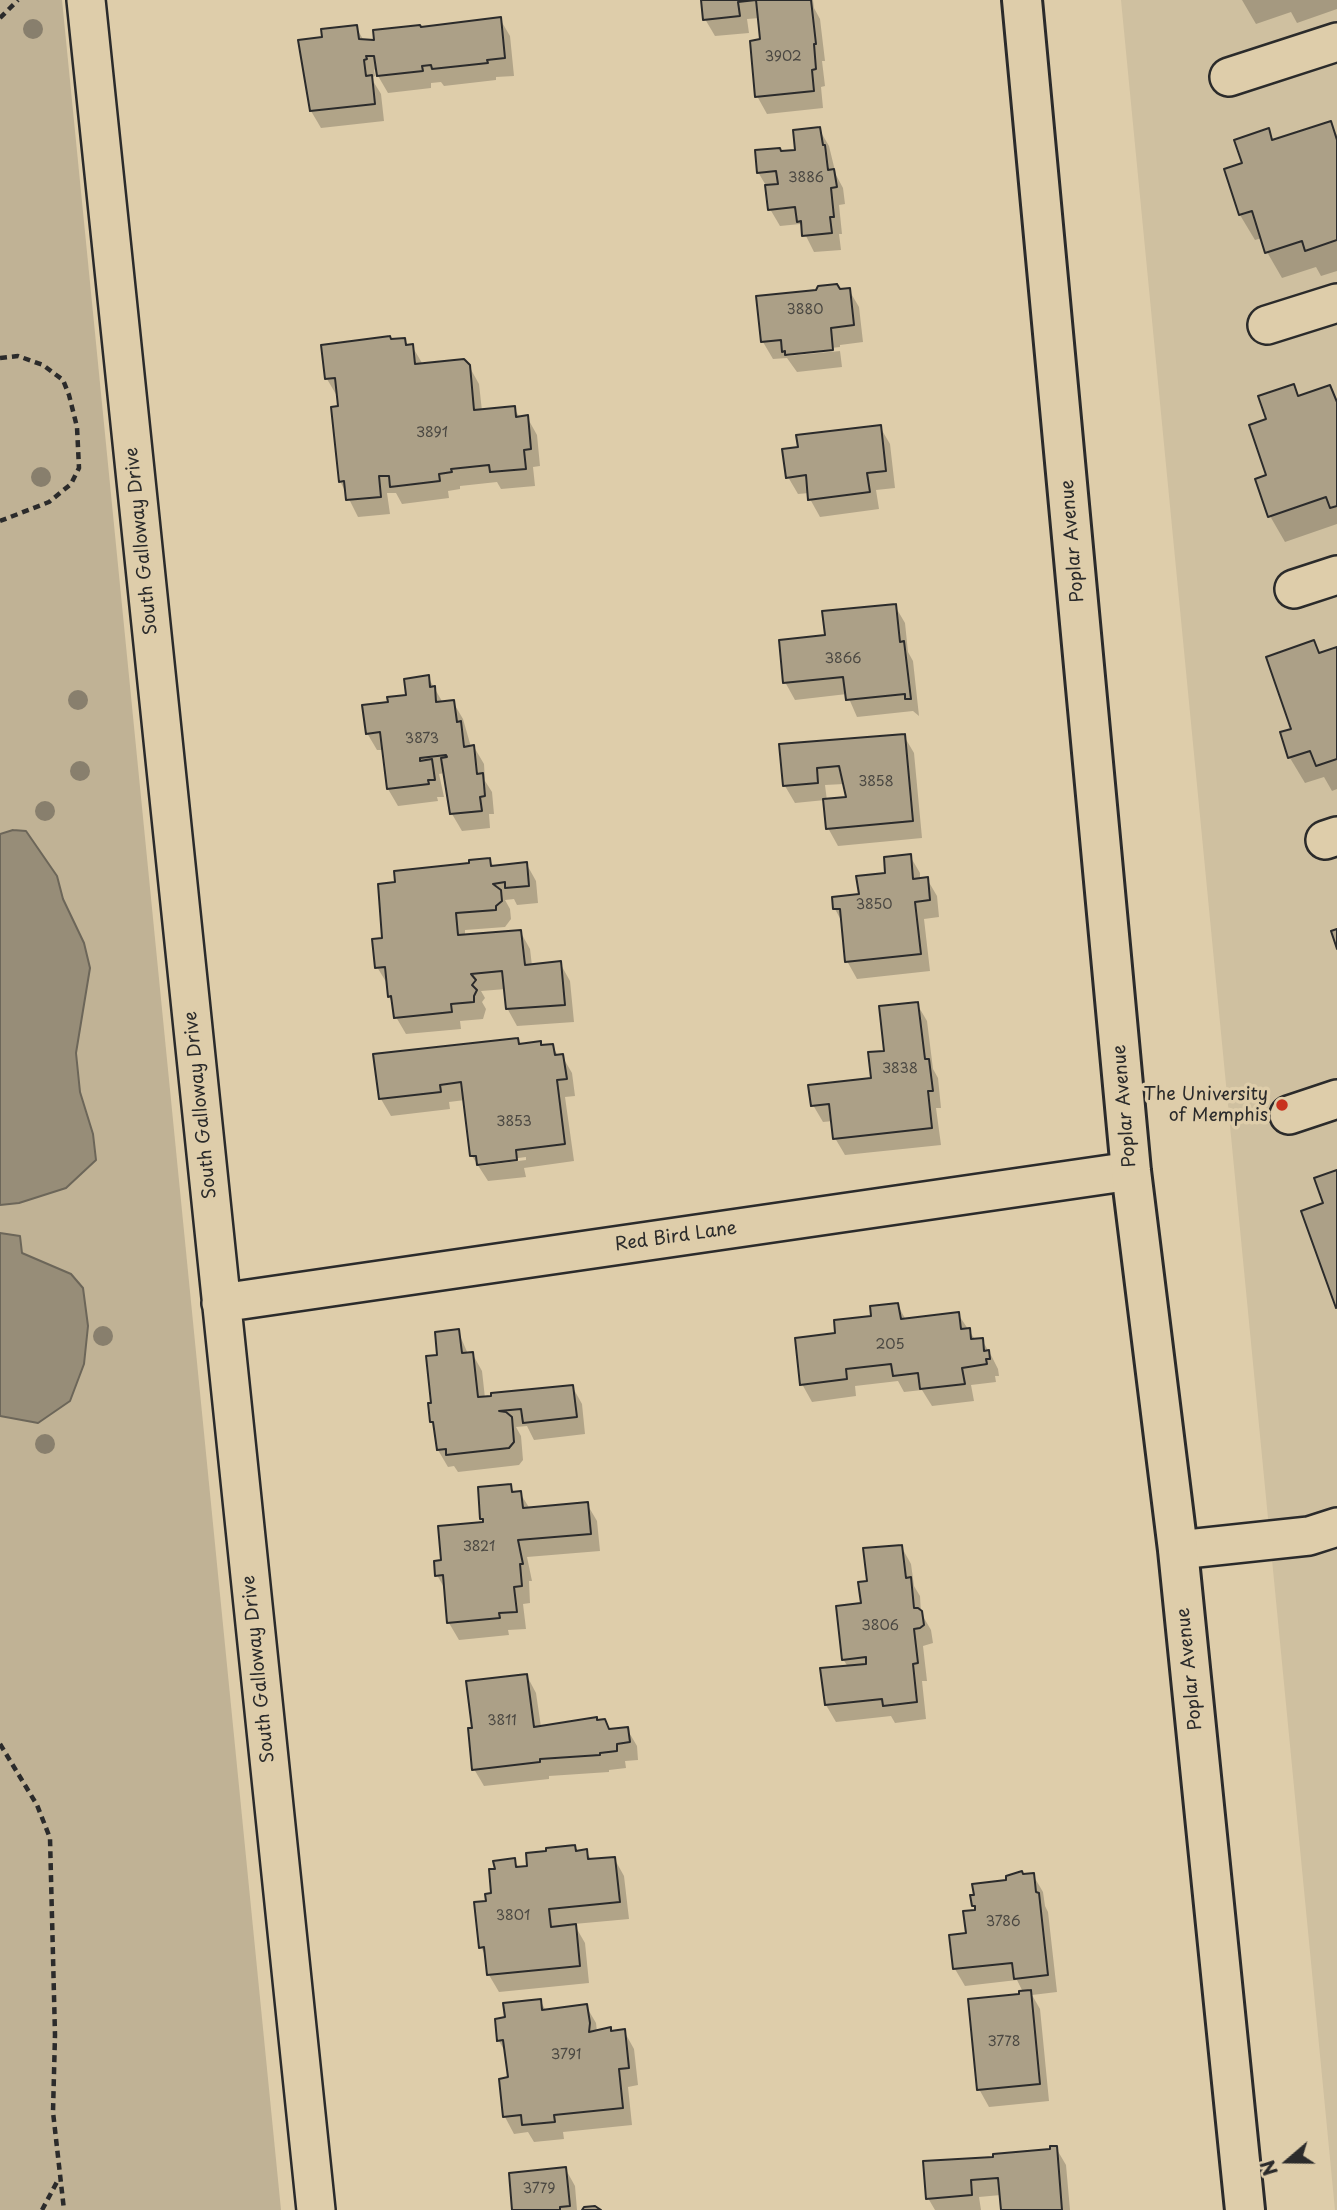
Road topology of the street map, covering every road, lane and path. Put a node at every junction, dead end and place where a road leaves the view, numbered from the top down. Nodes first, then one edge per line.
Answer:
1 (18, 0) edge
2 (86, 0) edge
3 (1023, 0) edge
4 (0, 18) edge
5 (1337, 42) edge
6 (1229, 77) dead end
7 (1337, 303) edge
8 (1267, 325) dead end
9 (0, 358) edge
10 (0, 522) edge
11 (1337, 575) edge
12 (1294, 589) dead end
13 (1337, 1099) edge
14 (1289, 1115) dead end
15 (1131, 1171) junction
16 (221, 1303) junction
17 (1337, 1527) edge
18 (1178, 1550) junction
19 (0, 1744) edge
20 (59, 2178) junction
21 (42, 2210) edge
22 (64, 2210) edge
23 (316, 2210) edge
24 (1245, 2210) edge

1 - 4 path
2 - 16 street, South Galloway Drive
3 - 15 main road, Poplar Avenue
5 - 6 street
7 - 8 street
9 - 10 path
11 - 12 street
13 - 14 street
15 - 16 street, Red Bird Lane
15 - 18 main road, Poplar Avenue
16 - 23 street, South Galloway Drive
17 - 18 street
18 - 24 main road, Poplar Avenue
19 - 20 path
20 - 21 path
20 - 22 path

